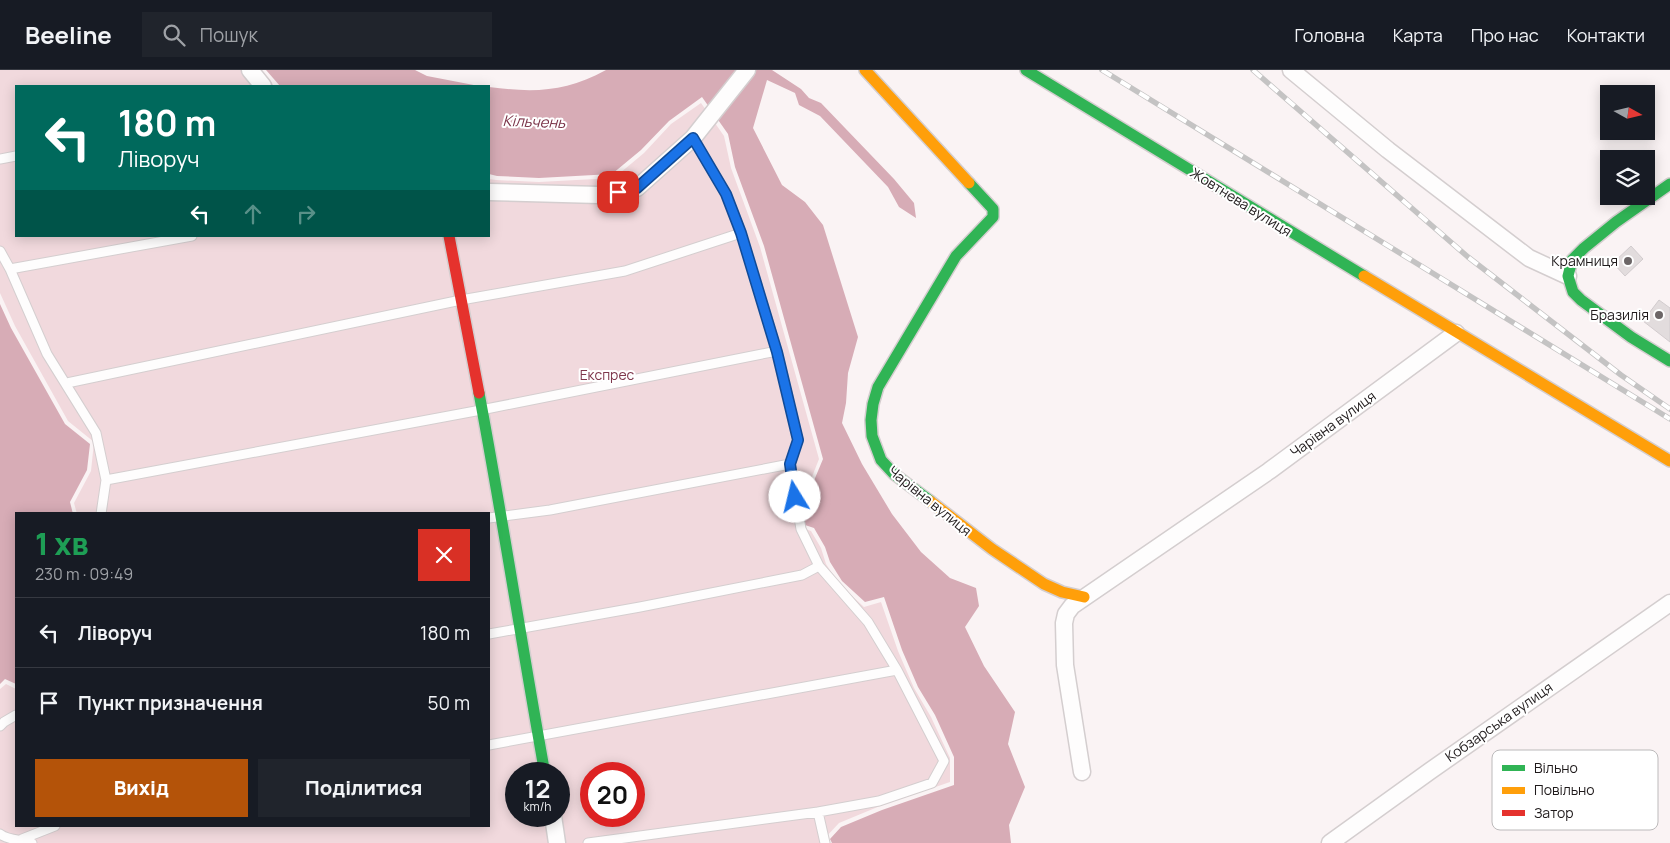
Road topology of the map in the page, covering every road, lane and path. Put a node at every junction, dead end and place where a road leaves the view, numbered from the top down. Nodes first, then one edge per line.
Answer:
1 (250, 70) edge
2 (747, 70) edge
3 (865, 70) edge
4 (1026, 70) edge
5 (1291, 70) edge
6 (261, 85) edge
7 (698, 133) junction
8 (15, 156) edge
9 (0, 159) edge
10 (1670, 184) edge
11 (490, 192) edge
12 (741, 233) junction
13 (187, 237) edge
14 (449, 237) edge
15 (0, 251) edge
16 (10, 270) junction
17 (1568, 276) junction
18 (461, 300) junction
19 (1456, 333) junction
20 (777, 352) junction
21 (1670, 361) edge
22 (66, 383) junction
23 (481, 410) junction
24 (1670, 461) edge
25 (790, 464) junction
26 (106, 480) junction
27 (101, 512) edge
28 (502, 516) junction
29 (490, 518) edge
30 (818, 566) junction
31 (1084, 597) junction
32 (1670, 603) edge
33 (519, 629) junction
34 (490, 634) edge
35 (897, 670) junction
36 (15, 718) edge
37 (2, 724) edge
38 (539, 736) junction
39 (490, 745) edge
40 (543, 762) edge
41 (1082, 772) dead end
42 (818, 812) junction
43 (52, 827) edge
44 (555, 827) edge
45 (0, 834) edge
46 (22, 839) junction
47 (32, 843) edge
48 (557, 843) edge
49 (588, 843) edge
50 (825, 843) edge
51 (1330, 843) edge

1 - 6 street
2 - 7 street
3 - 31 street, Чарівна вулиця
4 - 19 street, Жовтнева вулиця
5 - 17 street
7 - 11 street
7 - 12 lane
8 - 9 lane
10 - 17 street
12 - 18 lane
12 - 20 lane
13 - 16 lane
14 - 18 street
15 - 16 lane
16 - 22 lane
17 - 21 street
18 - 22 lane
18 - 23 street
19 - 24 street, Жовтнева вулиця
19 - 31 street, Чарівна вулиця
20 - 23 lane
20 - 25 lane
22 - 26 lane
23 - 26 lane
23 - 28 street
25 - 28 lane
25 - 30 lane
26 - 27 lane
28 - 29 lane
28 - 33 street
30 - 33 lane
30 - 35 lane
31 - 41 street, Чарівна вулиця
32 - 51 street, Кобзарська вулиця
33 - 34 lane
33 - 38 street
35 - 38 lane
35 - 42 lane
36 - 37 lane
38 - 39 lane
38 - 40 street
42 - 49 lane
42 - 50 lane
43 - 46 lane
44 - 48 street
45 - 46 lane
46 - 47 lane

